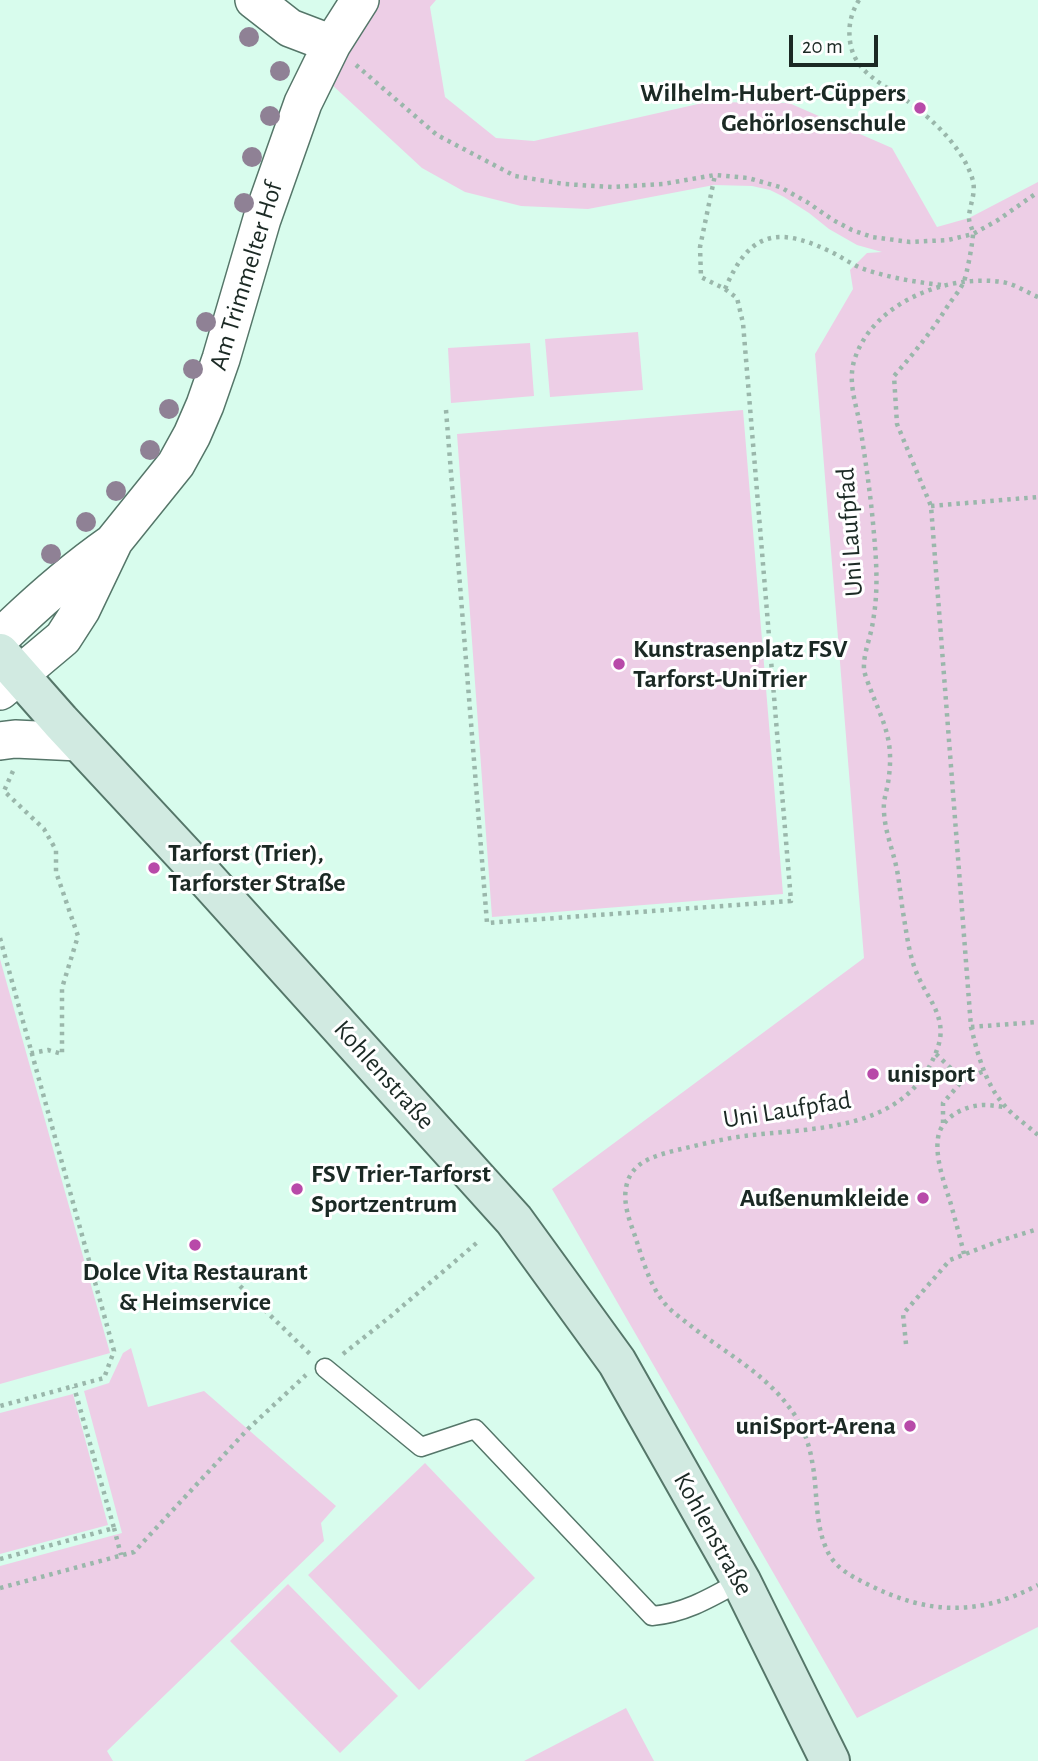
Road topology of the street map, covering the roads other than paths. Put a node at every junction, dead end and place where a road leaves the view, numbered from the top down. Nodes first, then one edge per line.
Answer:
1 (254, 0) edge
2 (360, 0) edge
3 (332, 44) junction
4 (114, 541) junction
5 (0, 638) edge
6 (6, 673) edge
7 (79, 742) junction
8 (6, 757) edge
9 (322, 1365) road end
10 (741, 1581) junction
11 (830, 1761) edge

1 - 3 street
2 - 3 street, Am Trimmelter Hof
3 - 4 street, Am Trimmelter Hof
4 - 5 street, Am Trimmelter Hof
4 - 6 street, Am Trimmelter Hof
6 - 7 main road, Kohlenstraße
7 - 8 street
7 - 10 main road, Kohlenstraße
9 - 10 lane
10 - 11 main road, Kohlenstraße

